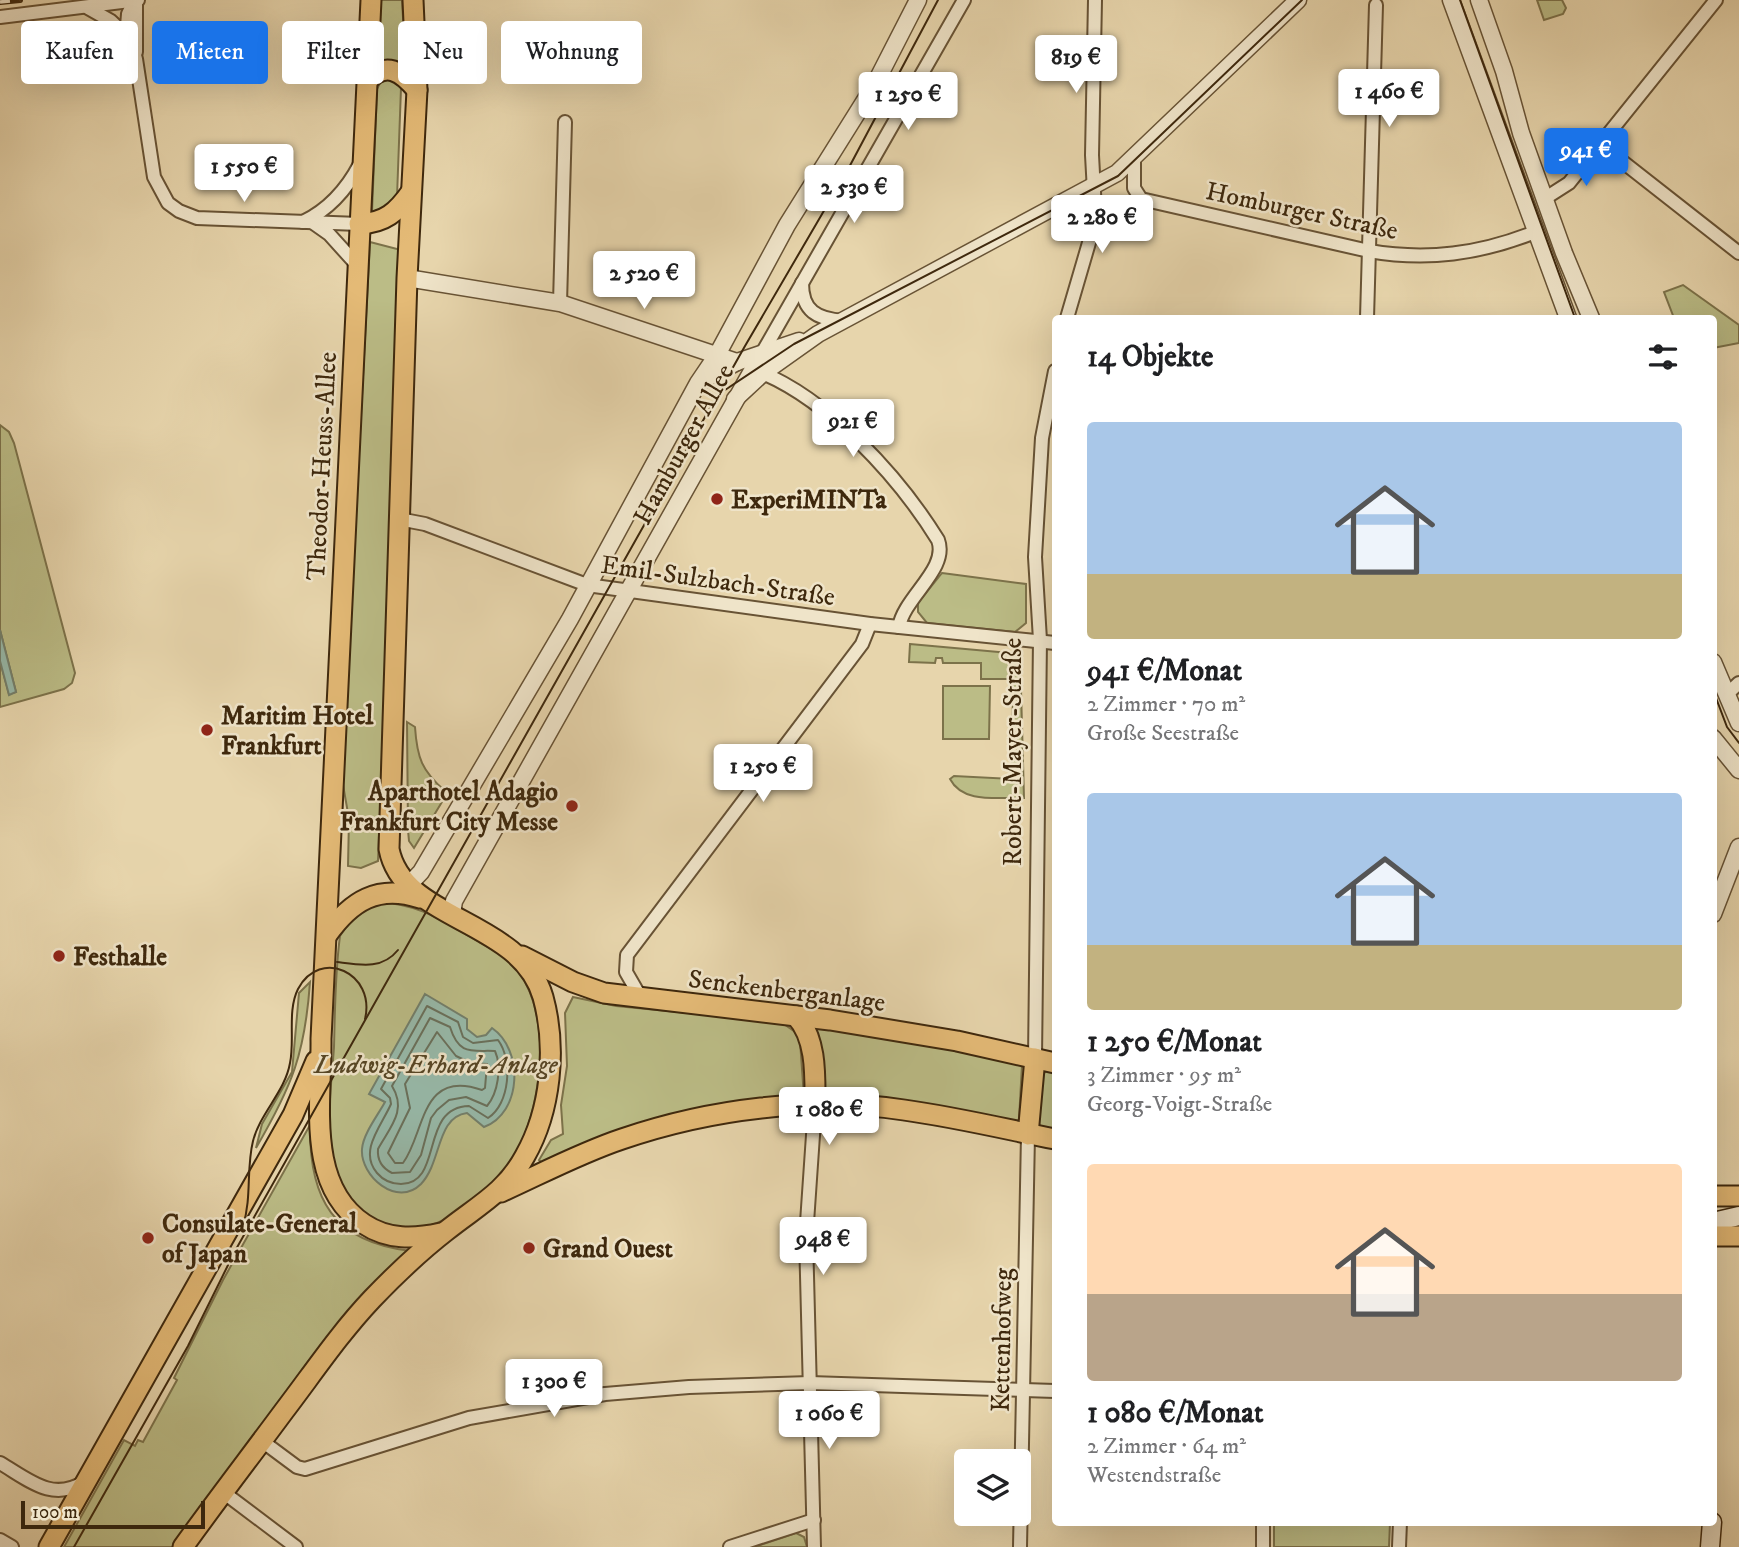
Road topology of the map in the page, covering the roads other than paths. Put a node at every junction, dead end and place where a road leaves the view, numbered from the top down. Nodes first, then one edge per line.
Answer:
1 (136, 0) edge
2 (371, 0) edge
3 (918, 0) edge
4 (964, 0) edge
5 (1095, 0) edge
6 (1451, 0) edge
7 (1479, 0) edge
8 (1716, 0) edge
9 (1298, 1) edge
10 (416, 3) edge
11 (1376, 5) dead end
12 (86, 7) junction
13 (0, 17) edge
14 (111, 21) edge
15 (128, 21) edge
16 (136, 21) edge
17 (370, 21) edge
18 (384, 70) edge
19 (138, 72) edge
20 (367, 84) edge
21 (417, 90) junction
22 (565, 122) dead end
23 (1600, 144) junction
24 (1134, 159) junction
25 (362, 160) junction
26 (1094, 187) junction
27 (411, 191) junction
28 (1521, 195) junction
29 (1544, 199) junction
30 (307, 222) junction
31 (359, 224) junction
32 (1533, 228) junction
33 (1369, 251) junction
34 (1739, 253) edge
35 (357, 265) junction
36 (407, 278) junction
37 (802, 283) junction
38 (560, 303) junction
39 (1068, 315) edge
40 (1367, 315) edge
41 (1567, 315) edge
42 (1590, 315) edge
43 (843, 321) junction
44 (717, 355) junction
45 (737, 362) junction
46 (759, 365) junction
47 (698, 383) junction
48 (1052, 405) edge
49 (1049, 439) edge
50 (399, 519) junction
51 (587, 585) junction
52 (628, 591) junction
53 (870, 624) junction
54 (899, 627) junction
55 (1040, 640) junction
56 (1052, 642) edge
57 (1717, 672) edge
58 (1739, 683) edge
59 (1726, 695) junction
60 (1739, 723) edge
61 (1717, 743) edge
62 (1739, 769) edge
63 (1739, 847) edge
64 (404, 885) junction
65 (1717, 904) edge
66 (452, 914) junction
67 (327, 935) junction
68 (518, 954) junction
69 (641, 998) junction
70 (796, 1016) junction
71 (321, 1039) junction
72 (1035, 1058) junction
73 (1052, 1062) edge
74 (815, 1106) junction
75 (1028, 1135) junction
76 (1052, 1139) edge
77 (500, 1193) junction
78 (1717, 1196) edge
79 (1739, 1196) edge
80 (1739, 1216) edge
81 (1717, 1221) edge
82 (445, 1231) junction
83 (1739, 1236) edge
84 (1717, 1237) edge
85 (810, 1383) junction
86 (1023, 1390) junction
87 (1052, 1391) edge
88 (262, 1441) junction
89 (0, 1463) edge
90 (85, 1482) junction
91 (223, 1492) junction
92 (814, 1520) junction
93 (1263, 1526) edge
94 (1399, 1526) edge
95 (1712, 1526) edge
96 (0, 1540) edge
97 (12, 1547) edge
98 (49, 1547) edge
99 (183, 1547) edge
100 (296, 1547) edge
101 (730, 1547) edge
102 (814, 1547) edge
103 (1020, 1547) edge
104 (1263, 1547) edge
105 (1399, 1547) edge
106 (1710, 1547) edge

1 - 12 street
1 - 15 street
1 - 16 street
2 - 17 main road, Theodor-Heuss-Allee
3 - 44 street, Hamburger Allee
4 - 37 street, Hamburger Allee
5 - 26 street
6 - 28 street
7 - 29 street
8 - 23 street
9 - 24 street
10 - 21 main road
11 - 33 street
12 - 13 street
12 - 14 street
18 - 21 main road
19 - 30 street
20 - 25 main road, Theodor-Heuss-Allee
21 - 27 main road
22 - 38 street
23 - 29 street
23 - 34 street
24 - 26 street
24 - 33 street, Homburger Straße
25 - 30 street
25 - 31 main road, Theodor-Heuss-Allee
26 - 39 street
26 - 43 street
27 - 31 main road
27 - 36 main road
28 - 29 street
28 - 32 street
29 - 32 street
29 - 42 street
30 - 31 street
30 - 35 street
31 - 35 main road, Theodor-Heuss-Allee
32 - 33 street, Homburger Straße
32 - 41 street
33 - 40 street
35 - 67 main road, Theodor-Heuss-Allee
36 - 38 street
36 - 50 main road
37 - 43 street
37 - 46 street, Hamburger Allee
38 - 44 street
43 - 46 street
44 - 45 street
44 - 47 street, Hamburger Allee
45 - 46 street
45 - 47 street
46 - 52 street, Hamburger Allee
46 - 54 street
47 - 51 street, Hamburger Allee
48 - 49 street, Robert-Mayer-Straße
49 - 55 street, Robert-Mayer-Straße
50 - 51 street, Emil-Sulzbach-Straße
50 - 64 main road
51 - 52 street, Emil-Sulzbach-Straße
51 - 64 street, Hamburger Allee
52 - 53 street, Emil-Sulzbach-Straße
52 - 66 street, Hamburger Allee
53 - 54 street, Emil-Sulzbach-Straße
53 - 69 street
54 - 55 street, Emil-Sulzbach-Straße
55 - 56 street, Emil-Sulzbach-Straße
55 - 72 street, Robert-Mayer-Straße
57 - 59 street
58 - 59 street
59 - 60 street
61 - 62 street
63 - 65 street
64 - 66 main road
64 - 67 main road
66 - 68 main road
67 - 71 main road
68 - 69 main road, Senckenberganlage
68 - 77 main road
69 - 70 main road, Senckenberganlage
70 - 72 main road, Senckenberganlage
70 - 74 main road
71 - 82 main road
71 - 90 main road
72 - 73 main road, Senckenberganlage
72 - 75 main road, Robert-Mayer-Straße
74 - 75 main road
74 - 77 main road
74 - 85 street
75 - 76 main road
75 - 86 street, Kettenhofweg
77 - 82 main road
78 - 79 main road
80 - 81 main road
82 - 88 main road
83 - 84 main road
85 - 86 street
85 - 88 street
85 - 92 street
86 - 87 street
86 - 103 street, Kettenhofweg
88 - 91 main road
89 - 90 street
90 - 98 main road
91 - 99 main road
91 - 100 street
92 - 101 street
92 - 102 street
93 - 104 street
94 - 105 street
95 - 106 main road
96 - 97 street

